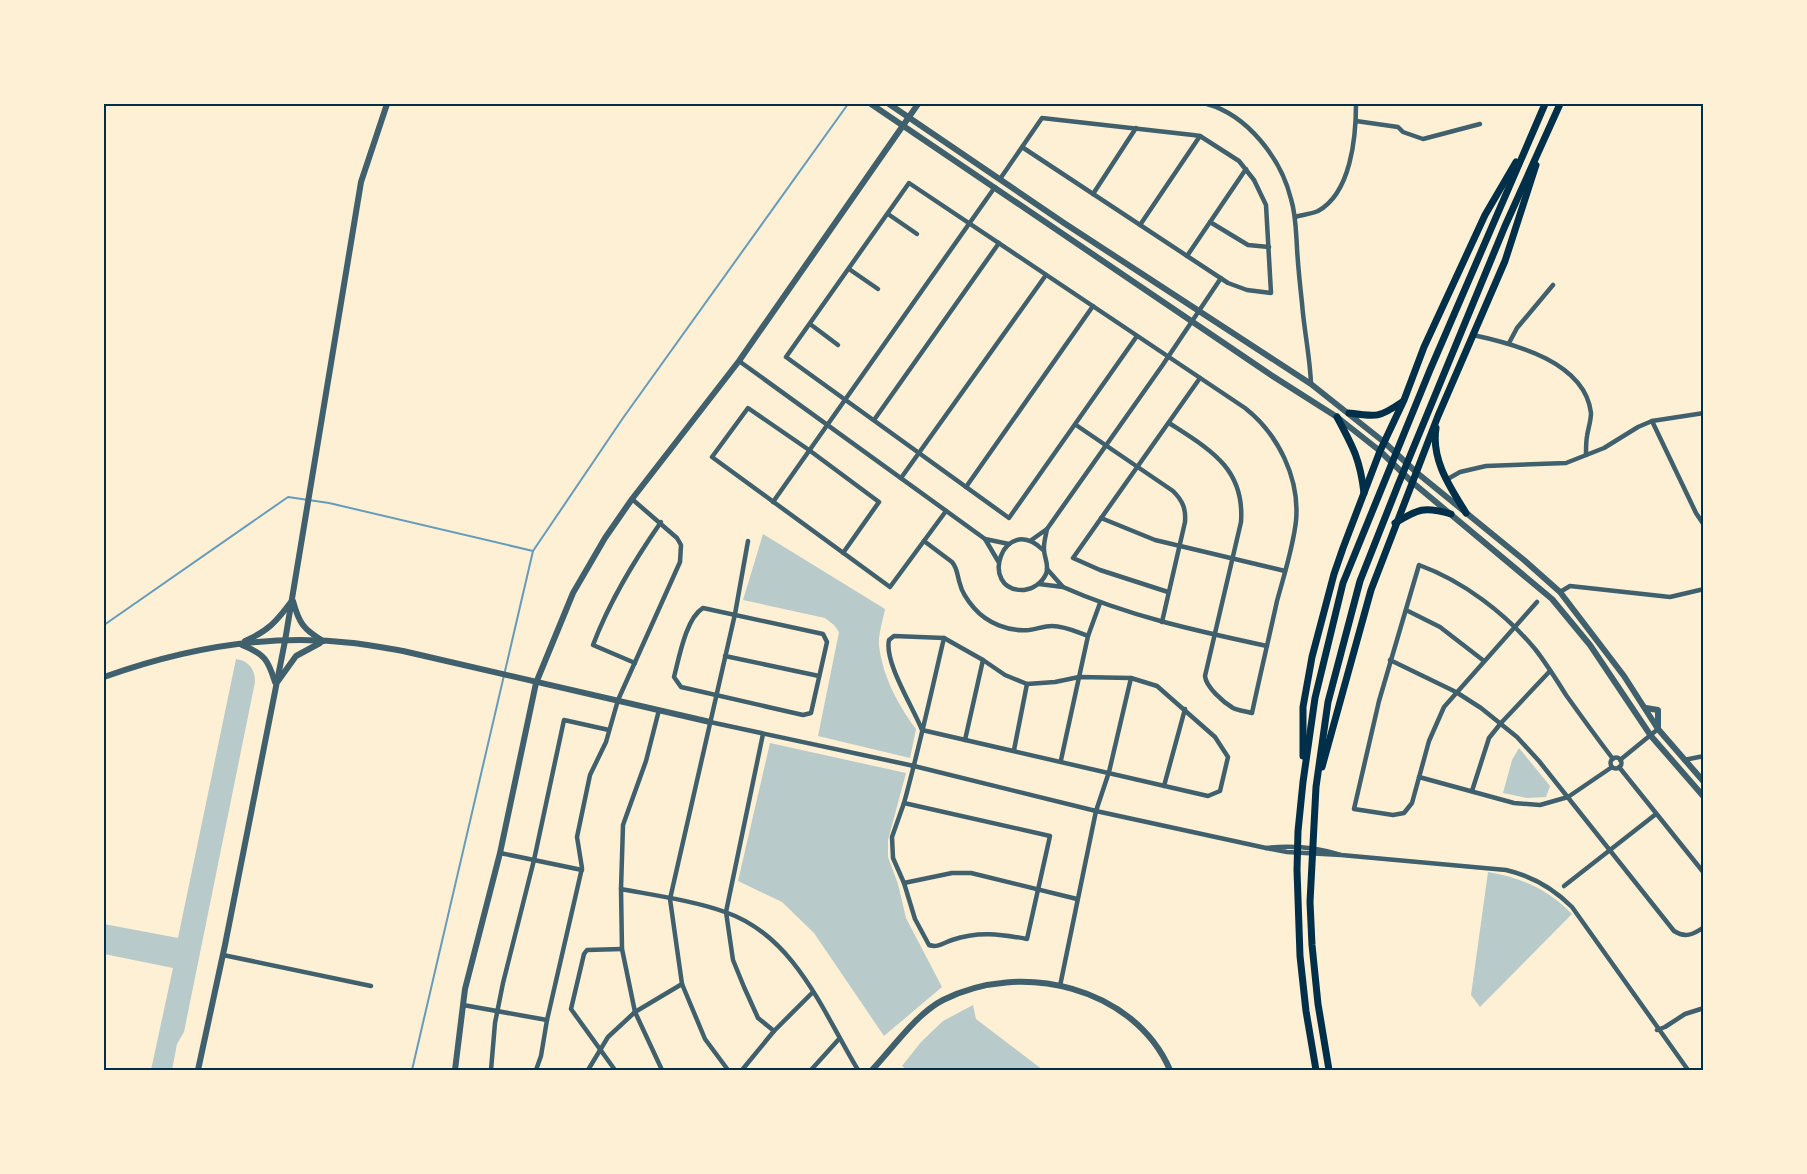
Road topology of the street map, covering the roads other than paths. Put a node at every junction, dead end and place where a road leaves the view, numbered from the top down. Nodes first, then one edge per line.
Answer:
1 (387, 104) edge
2 (871, 104) edge
3 (889, 104) edge
4 (918, 104) edge
5 (1207, 104) edge
6 (1356, 104) edge
7 (1545, 104) edge
8 (1560, 104) edge
9 (908, 116) junction
10 (1356, 122) junction
11 (1480, 124) dead end
12 (904, 125) junction
13 (1136, 128) junction
14 (1200, 136) junction
15 (1544, 140) junction
16 (1528, 142) junction
17 (1022, 147) junction
18 (1246, 169) junction
19 (1000, 179) junction
20 (995, 187) junction
21 (1093, 194) junction
22 (888, 214) junction
23 (1295, 217) junction
24 (1210, 222) junction
25 (970, 223) junction
26 (1140, 225) junction
27 (917, 234) dead end
28 (999, 243) junction
29 (1269, 247) junction
30 (1187, 256) junction
31 (849, 269) junction
32 (1046, 275) junction
33 (1221, 278) junction
34 (1553, 285) dead end
35 (878, 289) dead end
36 (1093, 306) junction
37 (1197, 312) junction
38 (1192, 321) junction
39 (810, 324) junction
40 (1473, 335) junction
41 (1137, 336) junction
42 (1509, 343) junction
43 (838, 345) dead end
44 (1168, 357) junction
45 (739, 361) junction
46 (1200, 378) junction
47 (1311, 384) junction
48 (845, 400) junction
49 (1404, 400) junction
50 (1349, 413) junction
51 (1704, 413) edge
52 (1438, 416) junction
53 (1337, 417) junction
54 (874, 420) junction
55 (1652, 422) junction
56 (1169, 423) junction
57 (827, 425) junction
58 (1076, 425) junction
59 (1384, 442) junction
60 (1106, 445) junction
61 (809, 450) junction
62 (1380, 451) junction
63 (920, 454) junction
64 (1586, 455) junction
65 (1138, 467) junction
66 (1416, 472) junction
67 (901, 478) junction
68 (1446, 480) junction
69 (1412, 482) junction
70 (966, 487) junction
71 (1364, 494) junction
72 (632, 499) junction
73 (773, 502) junction
74 (946, 511) junction
75 (1466, 513) junction
76 (1451, 514) junction
77 (1101, 518) junction
78 (661, 522) junction
79 (1395, 523) junction
80 (1704, 525) edge
81 (1047, 529) junction
82 (985, 539) junction
83 (748, 541) dead end
84 (924, 541) junction
85 (1030, 541) junction
86 (1009, 544) junction
87 (1180, 546) junction
88 (1043, 550) junction
89 (843, 553) junction
90 (1232, 558) junction
91 (998, 561) junction
92 (1047, 569) junction
93 (1285, 570) junction
94 (1039, 584) junction
95 (1063, 587) junction
96 (1704, 589) edge
97 (1168, 592) junction
98 (1560, 592) junction
99 (292, 600) junction
100 (1537, 602) dead end
101 (1100, 603) junction
102 (1406, 610) junction
103 (735, 614) junction
104 (1162, 622) junction
105 (1514, 627) junction
106 (1215, 634) junction
107 (1088, 636) junction
108 (944, 638) junction
109 (323, 641) junction
110 (285, 642) junction
111 (239, 644) junction
112 (1267, 646) junction
113 (725, 656) junction
114 (983, 660) junction
115 (1390, 660) junction
116 (1484, 661) junction
117 (635, 663) junction
118 (1550, 671) junction
119 (819, 676) junction
120 (104, 677) edge
121 (1079, 677) junction
122 (1131, 678) junction
123 (536, 683) junction
124 (276, 684) junction
125 (1027, 684) junction
126 (1456, 692) junction
127 (716, 694) junction
128 (618, 700) junction
129 (1185, 709) junction
130 (659, 710) junction
131 (710, 722) junction
132 (1501, 723) junction
133 (1658, 729) junction
134 (609, 730) junction
135 (922, 730) junction
136 (763, 734) junction
137 (1651, 735) junction
138 (965, 740) junction
139 (1014, 750) junction
140 (1704, 756) edge
141 (1613, 759) junction
142 (1061, 760) junction
143 (1620, 760) junction
144 (1684, 760) junction
145 (914, 766) junction
146 (1612, 767) junction
147 (1619, 767) junction
148 (1109, 772) junction
149 (1419, 777) junction
150 (1303, 782) junction
151 (1704, 782) edge
152 (1164, 786) junction
153 (1316, 787) junction
154 (1472, 791) junction
155 (1704, 796) edge
156 (1568, 797) junction
157 (904, 803) junction
158 (1096, 811) junction
159 (1656, 814) junction
160 (1610, 850) junction
161 (500, 853) junction
162 (534, 860) junction
163 (582, 870) junction
164 (1704, 873) edge
165 (904, 883) junction
166 (1564, 886) dead end
167 (621, 889) junction
168 (1038, 889) junction
169 (670, 899) junction
170 (1077, 899) junction
171 (726, 912) junction
172 (1704, 927) edge
173 (622, 949) junction
174 (223, 955) junction
175 (682, 984) junction
176 (371, 986) dead end
177 (1060, 986) junction
178 (813, 992) junction
179 (462, 1005) junction
180 (1703, 1008) edge
181 (497, 1011) junction
182 (635, 1012) junction
183 (547, 1020) junction
184 (1657, 1030) junction
185 (774, 1031) junction
186 (839, 1040) junction
187 (601, 1049) junction
188 (198, 1071) edge
189 (455, 1071) edge
190 (491, 1071) edge
191 (536, 1071) edge
192 (588, 1071) edge
193 (615, 1071) edge
194 (662, 1071) edge
195 (728, 1071) edge
196 (742, 1071) edge
197 (811, 1071) edge
198 (858, 1071) edge
199 (872, 1071) edge
200 (1170, 1071) edge
201 (1316, 1071) edge
202 (1329, 1071) edge
203 (1688, 1071) edge

1 - 99 street
2 - 12 street
3 - 9 street
4 - 9 street
5 - 23 street
6 - 10 street
7 - 16 main road
8 - 15 main road
9 - 12 street
9 - 19 street
10 - 11 street
10 - 23 street
12 - 20 street
12 - 45 street
13 - 14 street
13 - 17 street
13 - 21 street
14 - 18 street
14 - 26 street
15 - 40 main road
15 - 153 main road
16 - 49 main road
16 - 150 main road
17 - 19 street
17 - 21 street
18 - 24 street
18 - 29 street
19 - 37 street
20 - 25 street
20 - 38 street
21 - 26 street
22 - 25 street
22 - 27 street
22 - 31 street
23 - 47 street
24 - 29 street
24 - 30 street
25 - 28 street
25 - 48 street
26 - 30 street
28 - 32 street
28 - 54 street
29 - 33 street
30 - 33 street
31 - 35 street
31 - 39 street
32 - 36 street
32 - 63 street
33 - 37 street
34 - 42 street
36 - 41 street
36 - 70 street
37 - 38 street
37 - 47 street
38 - 44 street
38 - 53 street
39 - 43 street
39 - 48 street
40 - 42 street
40 - 52 main road
41 - 44 street
41 - 58 street
42 - 64 street
44 - 46 street
44 - 60 street
45 - 57 street
45 - 72 street
46 - 56 street
46 - 93 street
47 - 50 street
48 - 54 street
48 - 57 street
49 - 50 main road
49 - 59 main road
50 - 59 street
51 - 55 street
52 - 66 main road
52 - 68 main road
53 - 62 street
53 - 71 main road
54 - 63 street
55 - 64 street
55 - 80 street
56 - 65 street
56 - 90 street
57 - 61 street
57 - 67 street
58 - 60 street
58 - 70 street
59 - 62 main road
59 - 66 street
60 - 65 street
60 - 81 street
61 - 73 street
61 - 73 street
61 - 89 street
62 - 69 street
62 - 71 main road
63 - 67 street
63 - 70 street
64 - 68 street
65 - 77 street
65 - 87 street
66 - 69 main road
66 - 75 street
67 - 74 street
68 - 75 main road
69 - 76 street
69 - 79 main road
71 - 150 main road
72 - 78 street
72 - 123 street
73 - 89 street
74 - 82 street
74 - 84 street
75 - 98 street
76 - 79 main road
76 - 137 street
77 - 87 street
77 - 97 street
78 - 117 street
78 - 117 street
79 - 153 main road
81 - 85 street
81 - 88 street
82 - 86 street
82 - 91 street
83 - 103 street
84 - 89 street
84 - 107 street
85 - 86 street
85 - 88 street
86 - 91 street
87 - 90 street
87 - 97 street
88 - 92 street
90 - 93 street
90 - 106 street
91 - 94 street
92 - 94 street
92 - 95 street
93 - 112 street
94 - 95 street
95 - 101 street
96 - 98 street
97 - 104 street
98 - 133 street
99 - 109 street
99 - 110 street
99 - 111 street
100 - 105 street
101 - 104 street
101 - 107 street
102 - 105 street
102 - 115 street
102 - 116 street
103 - 113 street
103 - 119 street
103 - 127 street
104 - 106 street
105 - 116 street
105 - 118 street
106 - 112 street
106 - 112 street
107 - 121 street
108 - 114 street
108 - 135 street
108 - 135 street
109 - 110 street
109 - 123 street
109 - 124 street
110 - 111 street
110 - 124 street
111 - 120 street
111 - 124 street
113 - 119 street
113 - 127 street
114 - 125 street
114 - 138 street
115 - 126 street
115 - 149 street
116 - 126 street
117 - 128 street
118 - 132 street
118 - 141 street
119 - 127 street
121 - 122 street
121 - 125 street
121 - 142 street
122 - 129 street
122 - 148 street
123 - 128 street
123 - 161 street
124 - 174 street
125 - 139 street
126 - 132 street
126 - 149 street
127 - 131 street
128 - 130 street
128 - 134 street
129 - 152 street
129 - 152 street
130 - 131 street
130 - 167 street
131 - 136 street
131 - 169 street
132 - 154 street
132 - 156 street
133 - 137 street
133 - 144 street
134 - 162 street
134 - 163 street
135 - 138 street
135 - 145 street
136 - 145 street
136 - 171 street
137 - 143 street
137 - 155 street
138 - 139 street
139 - 142 street
140 - 144 street
141 - 143 street
141 - 146 street
142 - 148 street
143 - 147 street
144 - 151 street
145 - 157 street
145 - 158 street
146 - 147 street
146 - 156 street
147 - 159 street
148 - 152 street
148 - 158 street
149 - 154 street
150 - 201 main road
153 - 202 main road
154 - 156 street
156 - 160 street
157 - 165 street
157 - 168 street
158 - 170 street
158 - 184 street
159 - 160 street
159 - 164 street
160 - 166 street
160 - 172 street
161 - 162 street
161 - 179 street
162 - 163 street
162 - 181 street
163 - 183 street
165 - 168 street
165 - 168 street
167 - 169 street
167 - 173 street
168 - 170 street
169 - 171 street
169 - 175 street
170 - 177 street
171 - 178 street
171 - 185 street
173 - 182 street
173 - 187 street
174 - 176 street
174 - 188 street
175 - 182 street
175 - 195 street
177 - 199 street
177 - 200 street
178 - 185 street
178 - 186 street
179 - 181 street
179 - 189 street
180 - 184 street
181 - 183 street
181 - 190 street
182 - 187 street
182 - 194 street
183 - 191 street
184 - 203 street
185 - 196 street
186 - 197 street
186 - 198 street
187 - 192 street
187 - 193 street

